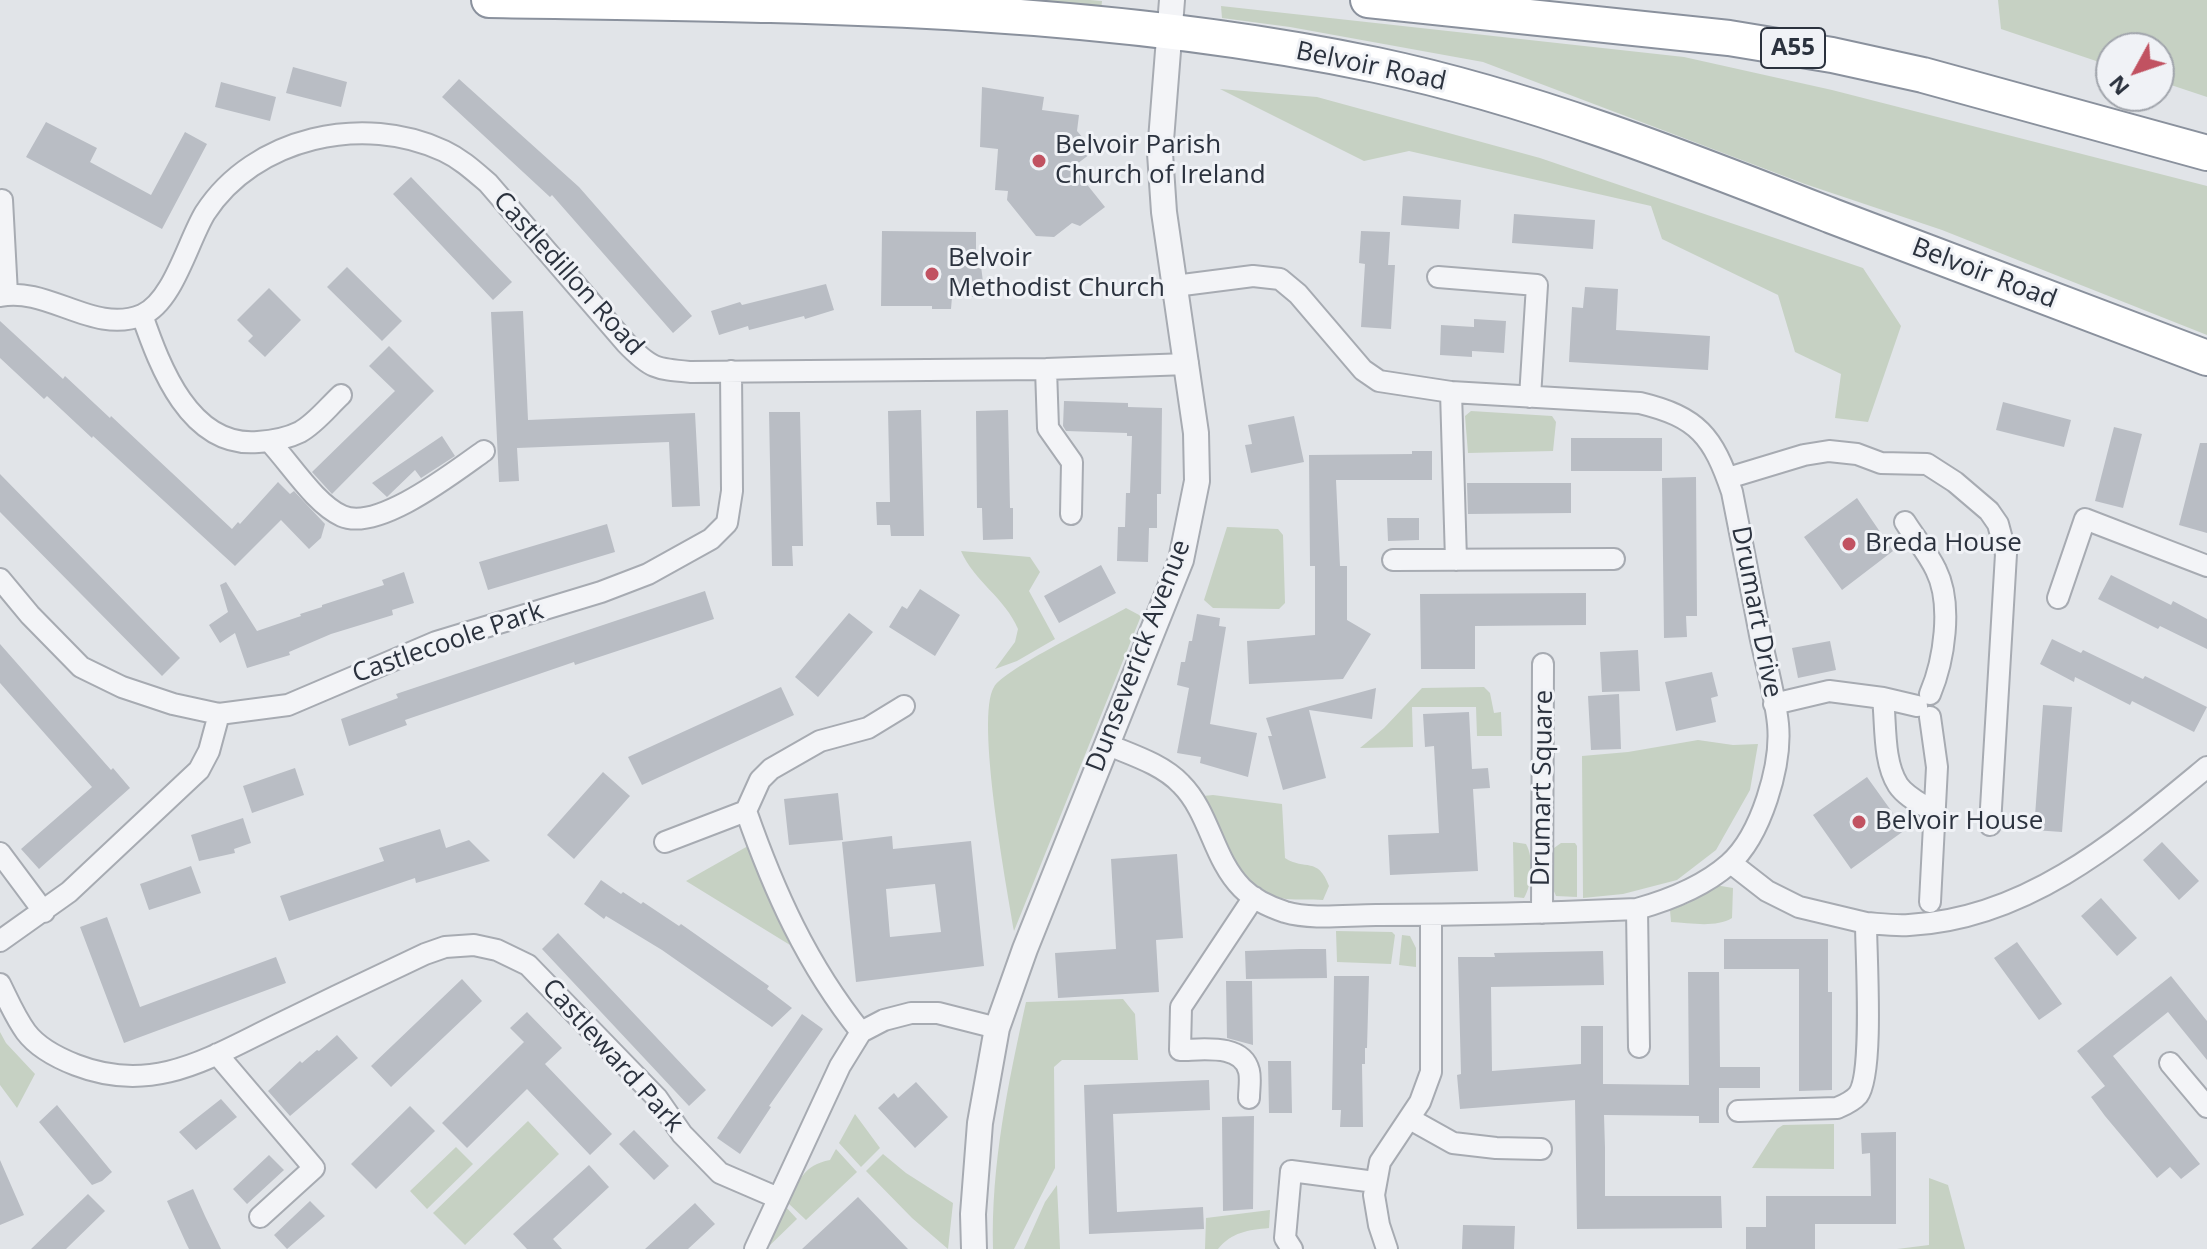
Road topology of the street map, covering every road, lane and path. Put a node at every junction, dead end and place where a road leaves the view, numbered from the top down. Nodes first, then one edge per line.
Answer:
1 (489, 0) edge
2 (525, 0) edge
3 (1368, 0) edge
4 (1171, 16) edge
5 (2207, 153) edge
6 (2, 200) edge
7 (1438, 277) dead end
8 (1175, 286) junction
9 (3, 295) edge
10 (142, 315) junction
11 (2207, 358) edge
12 (1188, 364) junction
13 (1046, 369) junction
14 (731, 371) junction
15 (1451, 392) junction
16 (341, 395) dead end
17 (1530, 397) junction
18 (269, 441) junction
19 (484, 451) dead end
20 (1728, 478) junction
21 (1071, 514) dead end
22 (1905, 522) dead end
23 (1614, 559) dead end
24 (1393, 560) dead end
25 (1456, 560) junction
26 (2207, 566) edge
27 (0, 579) edge
28 (2058, 598) dead end
29 (1543, 664) dead end
30 (1883, 698) junction
31 (1774, 704) junction
32 (904, 706) dead end
33 (1925, 706) junction
34 (219, 714) junction
35 (1106, 744) junction
36 (2207, 767) edge
37 (746, 811) junction
38 (1934, 812) junction
39 (1990, 825) dead end
40 (665, 842) dead end
41 (0, 853) edge
42 (1731, 863) junction
43 (1254, 897) junction
44 (1930, 902) dead end
45 (1637, 909) junction
46 (44, 912) junction
47 (1542, 913) junction
48 (1431, 915) junction
49 (1866, 923) junction
50 (0, 941) edge
51 (0, 984) edge
52 (997, 1028) junction
53 (861, 1032) junction
54 (1639, 1047) dead end
55 (217, 1054) junction
56 (2170, 1063) dead end
57 (1249, 1098) dead end
58 (2207, 1107) edge
59 (1738, 1111) dead end
60 (1410, 1119) junction
61 (1541, 1149) dead end
62 (1375, 1182) junction
63 (778, 1198) junction
64 (260, 1217) dead end
65 (755, 1249) edge
66 (974, 1249) edge
67 (1292, 1249) edge
68 (1387, 1249) edge

1 - 2 highway, Belvoir Road
2 - 4 highway, Belvoir Road
3 - 5 highway, A55
4 - 8 street, Dunseverick Avenue
4 - 11 highway, Belvoir Road
6 - 9 street
7 - 17 street
8 - 12 street, Dunseverick Avenue
8 - 15 street, Drumart Drive
9 - 10 street
10 - 14 street, Castledillon Road
10 - 18 street
12 - 13 street, Castledillon Road
12 - 35 street, Dunseverick Avenue
13 - 14 street, Castledillon Road
13 - 21 street
14 - 34 street, Castlecoole Park
15 - 17 street, Drumart Drive
15 - 25 street
16 - 18 street
17 - 20 street, Drumart Drive
18 - 19 street
20 - 31 street, Drumart Drive
20 - 39 street
22 - 33 street
23 - 25 street
24 - 25 street
26 - 28 street
27 - 34 street, Castlecoole Park
29 - 47 street, Drumart Square
30 - 31 street
30 - 33 street
30 - 38 street
31 - 42 street, Drumart Drive
32 - 37 street
33 - 38 street
34 - 46 street
35 - 43 street, Drumart Drive
35 - 52 street, Dunseverick Avenue
36 - 49 street
37 - 40 street
37 - 53 street
38 - 44 street
41 - 46 street
42 - 45 street, Drumart Drive
42 - 49 street
43 - 48 street, Drumart Drive
43 - 57 street
45 - 47 street, Drumart Drive
45 - 54 street
46 - 50 street
47 - 48 street, Drumart Drive
48 - 60 street
49 - 59 street
51 - 55 street, Castleward Park
52 - 53 street
52 - 66 street, Dunseverick Avenue
53 - 63 street
55 - 63 street, Castleward Park
55 - 64 street
56 - 58 street
60 - 61 street
60 - 62 street
62 - 67 street
62 - 68 street
63 - 65 street

